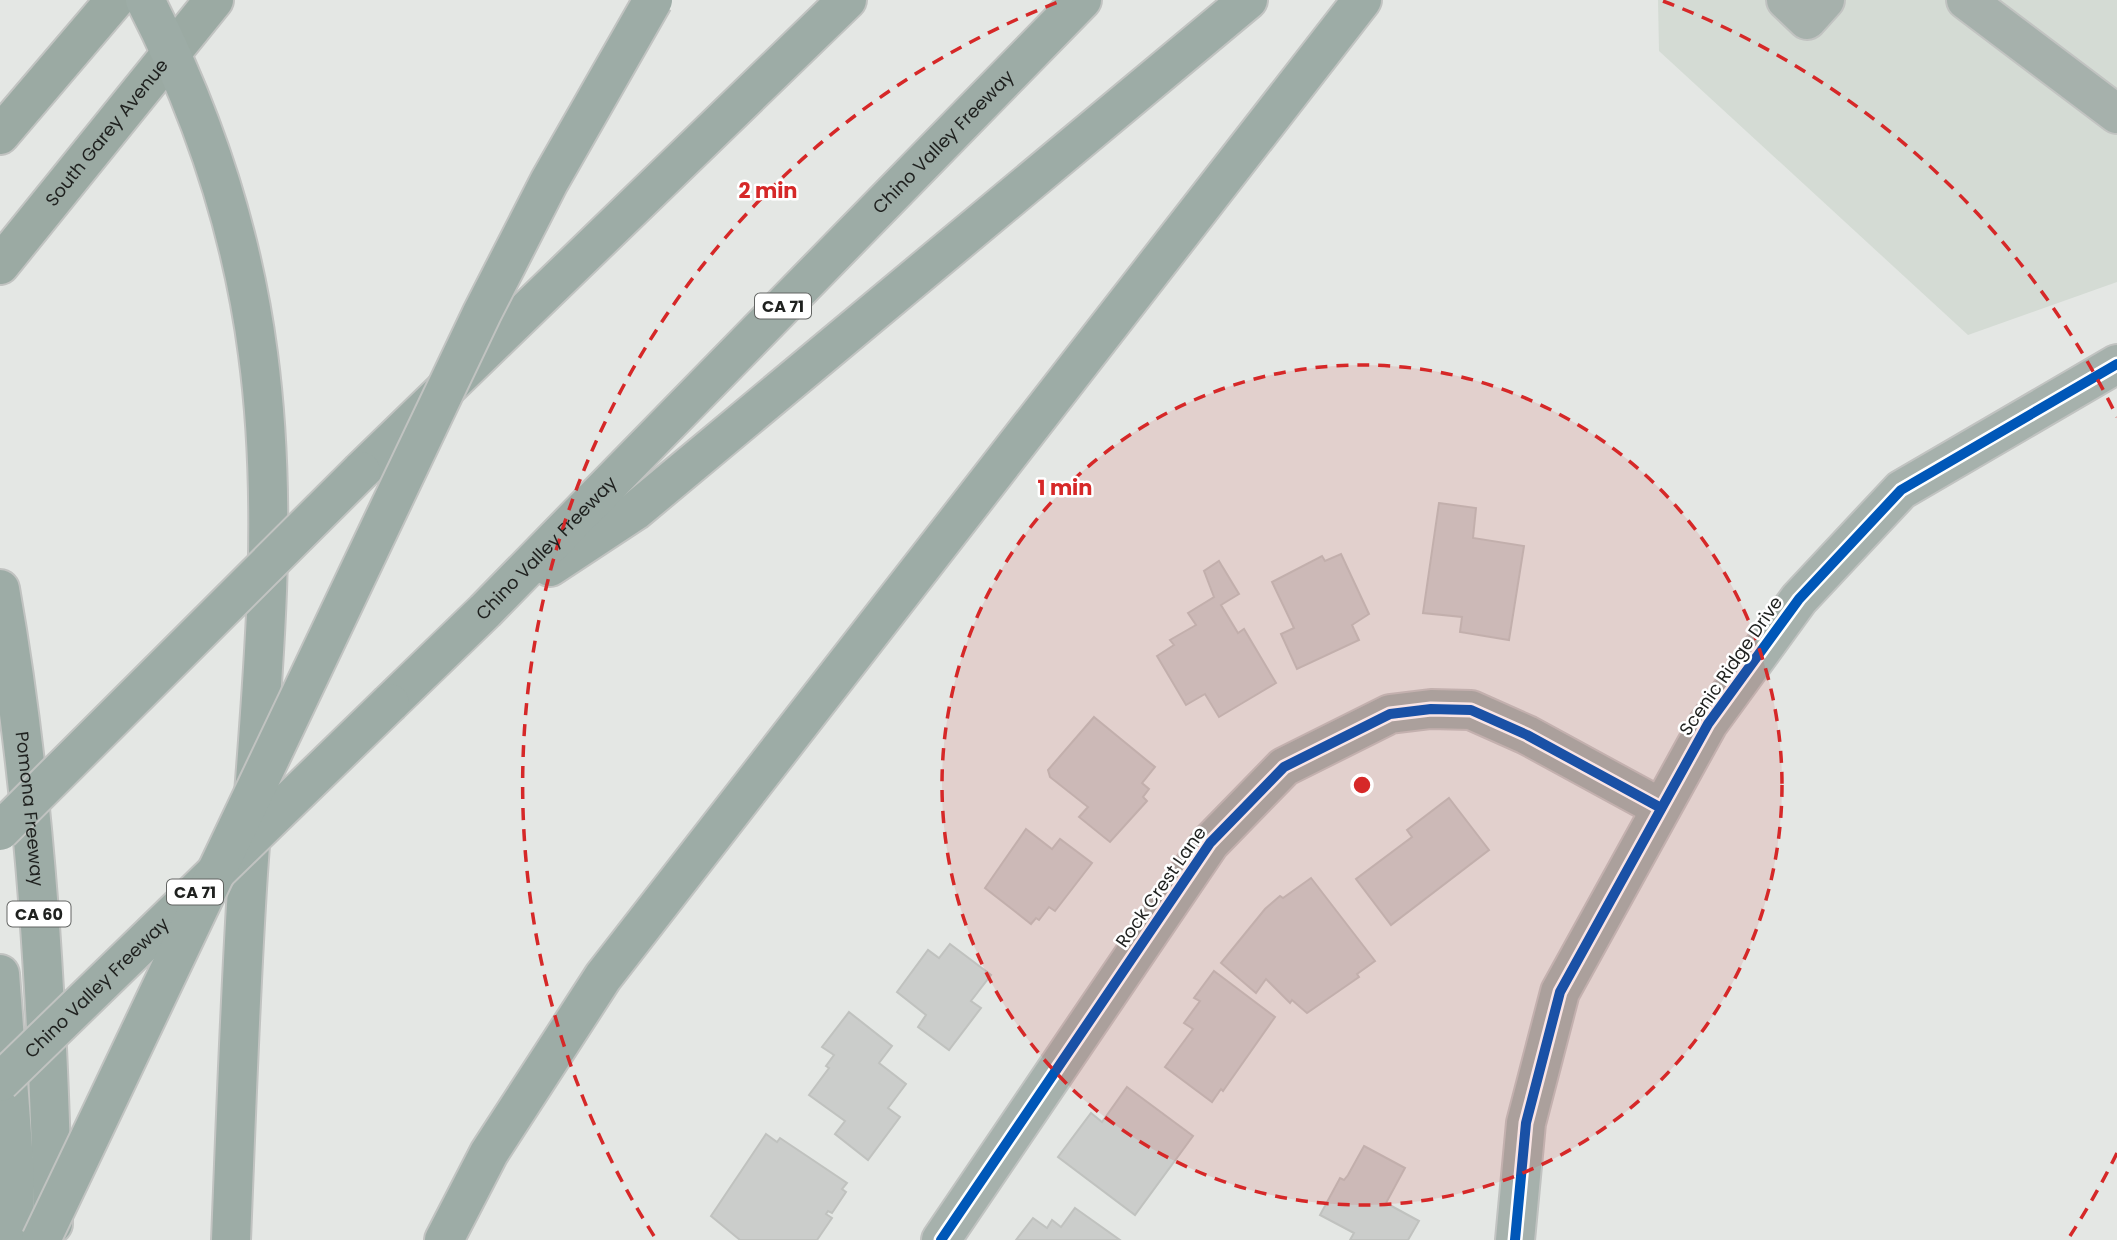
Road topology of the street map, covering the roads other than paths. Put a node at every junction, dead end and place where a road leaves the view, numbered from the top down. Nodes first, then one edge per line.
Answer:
1 (115, 0) edge
2 (145, 0) edge
3 (214, 0) edge
4 (653, 0) edge
5 (847, 0) edge
6 (1082, 0) edge
7 (1248, 0) edge
8 (1362, 0) edge
9 (1786, 0) edge
10 (1825, 0) edge
11 (1966, 0) edge
12 (171, 51) junction
13 (2117, 114) edge
14 (0, 135) edge
15 (0, 265) edge
16 (2117, 364) edge
17 (0, 589) edge
18 (485, 611) junction
19 (1661, 808) junction
20 (0, 831) edge
21 (0, 974) edge
22 (0, 1082) edge
23 (15, 1240) edge
24 (41, 1240) edge
25 (53, 1240) edge
26 (231, 1240) edge
27 (444, 1240) edge
28 (941, 1240) edge
29 (1515, 1240) edge

1 - 14 main road
2 - 12 highway
3 - 12 main road, South Garey Avenue
4 - 24 highway, bridge
5 - 20 highway, bridge
6 - 18 highway, Chino Valley Freeway / CA 71
7 - 18 highway
8 - 27 highway
9 - 10 street
11 - 13 street
12 - 15 main road, South Garey Avenue
12 - 26 highway
16 - 19 street, Scenic Ridge Drive
17 - 25 highway, Pomona Freeway / CA 60
18 - 22 highway, Chino Valley Freeway / CA 71, bridge
19 - 28 street, Rock Crest Lane
19 - 29 street, Scenic Ridge Drive
21 - 23 highway

